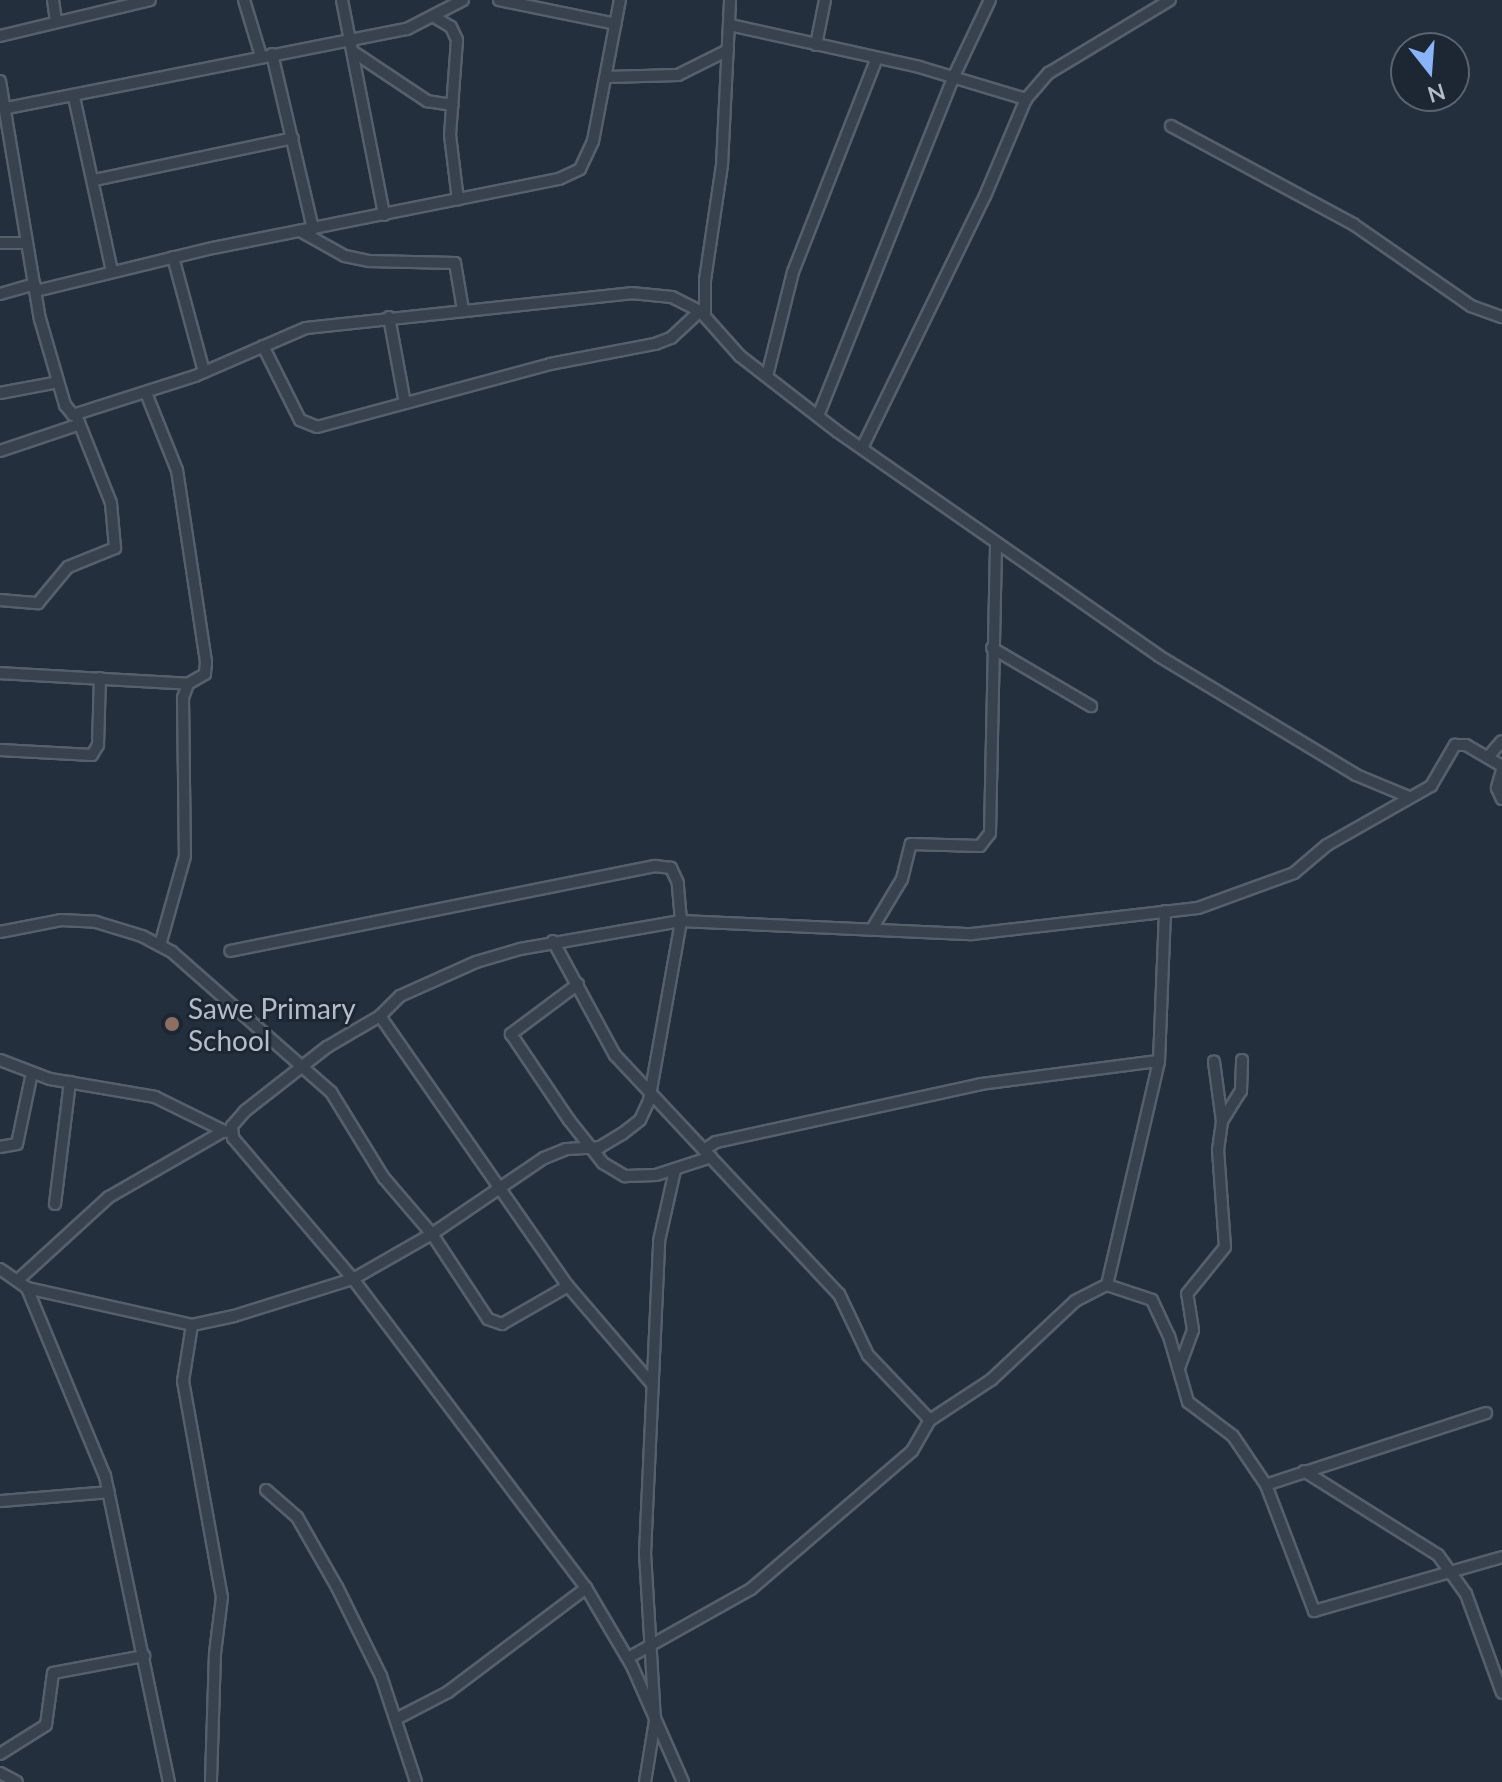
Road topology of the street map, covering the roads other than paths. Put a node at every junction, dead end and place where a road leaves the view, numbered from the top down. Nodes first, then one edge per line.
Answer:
1 (53, 0) edge
2 (150, 0) edge
3 (244, 0) edge
4 (342, 0) edge
5 (463, 0) edge
6 (499, 0) edge
7 (620, 0) edge
8 (730, 0) edge
9 (825, 0) edge
10 (990, 0) edge
11 (1170, 0) edge
12 (132, 2) edge
13 (540, 5) edge
14 (436, 18) junction
15 (56, 21) junction
16 (616, 24) junction
17 (730, 25) junction
18 (0, 36) edge
19 (352, 39) junction
20 (816, 45) junction
21 (728, 50) junction
22 (355, 53) junction
23 (267, 55) junction
24 (877, 58) junction
25 (954, 76) junction
26 (607, 77) junction
27 (0, 81) edge
28 (74, 97) junction
29 (1026, 99) junction
30 (453, 105) junction
31 (7, 108) junction
32 (1171, 126) dead end
33 (293, 138) junction
34 (94, 180) junction
35 (458, 200) junction
36 (384, 215) junction
37 (313, 229) junction
38 (300, 231) junction
39 (0, 243) edge
40 (26, 243) junction
41 (173, 257) junction
42 (112, 272) junction
43 (36, 288) junction
44 (0, 294) edge
45 (463, 310) junction
46 (703, 314) junction
47 (389, 317) junction
48 (1502, 317) edge
49 (263, 346) junction
50 (204, 372) junction
51 (767, 376) junction
52 (58, 382) junction
53 (0, 393) edge
54 (146, 393) junction
55 (405, 403) junction
56 (818, 416) junction
57 (78, 420) junction
58 (862, 448) junction
59 (0, 451) edge
60 (996, 544) junction
61 (0, 600) edge
62 (992, 648) junction
63 (0, 673) edge
64 (100, 678) junction
65 (188, 684) junction
66 (1091, 706) dead end
67 (1502, 741) edge
68 (0, 750) edge
69 (1488, 757) junction
70 (1502, 768) edge
71 (1409, 797) junction
72 (1502, 799) edge
73 (1165, 911) junction
74 (681, 921) junction
75 (872, 929) junction
76 (0, 932) edge
77 (553, 941) junction
78 (160, 945) junction
79 (230, 951) dead end
80 (578, 984) junction
81 (380, 1016) junction
82 (0, 1060) edge
83 (1242, 1060) dead end
84 (1159, 1061) junction
85 (1214, 1062) dead end
86 (303, 1065) junction
87 (32, 1073) junction
88 (70, 1082) junction
89 (651, 1088) junction
90 (1222, 1121) junction
91 (228, 1132) junction
92 (0, 1147) edge
93 (592, 1149) junction
94 (708, 1154) junction
95 (675, 1170) junction
96 (499, 1188) junction
97 (55, 1204) dead end
98 (432, 1234) junction
99 (0, 1269) edge
100 (353, 1279) junction
101 (22, 1284) junction
102 (1107, 1285) junction
103 (568, 1286) junction
104 (192, 1325) junction
105 (1179, 1368) junction
106 (653, 1385) junction
107 (1486, 1413) dead end
108 (930, 1420) junction
109 (1304, 1471) junction
110 (1266, 1485) junction
111 (266, 1490) dead end
112 (109, 1492) junction
113 (0, 1501) edge
114 (1502, 1557) edge
115 (1452, 1573) junction
116 (586, 1588) junction
117 (649, 1647) junction
118 (144, 1656) junction
119 (628, 1658) junction
120 (1502, 1693) edge
121 (396, 1719) junction
122 (655, 1721) junction
123 (0, 1754) edge
124 (0, 1773) edge
125 (17, 1782) edge
126 (169, 1782) edge
127 (211, 1782) edge
128 (416, 1782) edge
129 (645, 1782) edge
130 (683, 1782) edge

1 - 15 street
2 - 12 street
3 - 23 street
4 - 19 street
5 - 14 street
6 - 13 street
7 - 16 street
8 - 17 street
9 - 20 street
10 - 25 street
11 - 29 street
12 - 15 street
13 - 16 street
14 - 19 street
14 - 30 street
15 - 18 street
16 - 26 street
17 - 20 street
17 - 21 street
19 - 22 street
19 - 23 street
20 - 24 street
21 - 26 street
21 - 46 street
22 - 30 street
22 - 36 street
23 - 28 street
23 - 33 street
24 - 25 street
24 - 51 street
25 - 29 street
25 - 56 street
26 - 35 street
27 - 31 street
28 - 31 street
28 - 34 street
29 - 58 street
30 - 35 street
31 - 40 street
32 - 48 street
33 - 34 street
33 - 37 street
34 - 42 street
35 - 36 street
36 - 37 street
37 - 38 street
38 - 41 street
38 - 45 street
39 - 40 street
40 - 43 street
41 - 42 street
41 - 50 street
42 - 43 street
43 - 44 street
43 - 52 street
45 - 46 street
45 - 47 street
46 - 51 street
46 - 55 street
47 - 49 street
47 - 55 street
49 - 50 street
49 - 55 street
50 - 54 street
51 - 56 street
52 - 53 street
52 - 57 street
54 - 57 street
54 - 65 street
56 - 58 street
57 - 59 street
57 - 61 street
58 - 60 street
60 - 62 street
60 - 71 street
62 - 66 street
62 - 75 street
63 - 64 street
64 - 65 street
64 - 68 street
65 - 78 street
67 - 69 street
69 - 70 street
69 - 71 street
70 - 72 street
71 - 73 street
73 - 75 street
73 - 84 street
74 - 75 street
74 - 77 street
74 - 79 street
74 - 89 street
76 - 78 street
77 - 80 street
77 - 81 street
78 - 86 street
80 - 89 street
80 - 93 street
81 - 86 street
81 - 96 street
82 - 87 street
83 - 90 street
84 - 94 street
84 - 102 street
85 - 90 street
86 - 91 street
86 - 98 street
87 - 88 street
87 - 92 street
88 - 91 street
88 - 97 street
89 - 93 street
89 - 94 street
90 - 105 street
91 - 100 street
91 - 101 street
93 - 95 street
93 - 96 street
94 - 95 street
94 - 108 street
95 - 106 street
96 - 98 street
96 - 103 street
98 - 100 street
98 - 103 street
99 - 101 street
100 - 104 street
100 - 116 street
101 - 104 street
101 - 112 street
102 - 105 street
102 - 108 street
103 - 106 street
104 - 127 street
105 - 110 street
106 - 117 street
107 - 109 street
108 - 117 street
109 - 110 street
109 - 115 street
110 - 115 street
111 - 121 street
112 - 113 street
112 - 118 street
114 - 115 street
115 - 120 street
116 - 119 street
116 - 121 street
117 - 119 street
117 - 122 street
118 - 123 street
118 - 126 street
119 - 122 street
121 - 128 street
122 - 129 street
122 - 130 street
124 - 125 street

